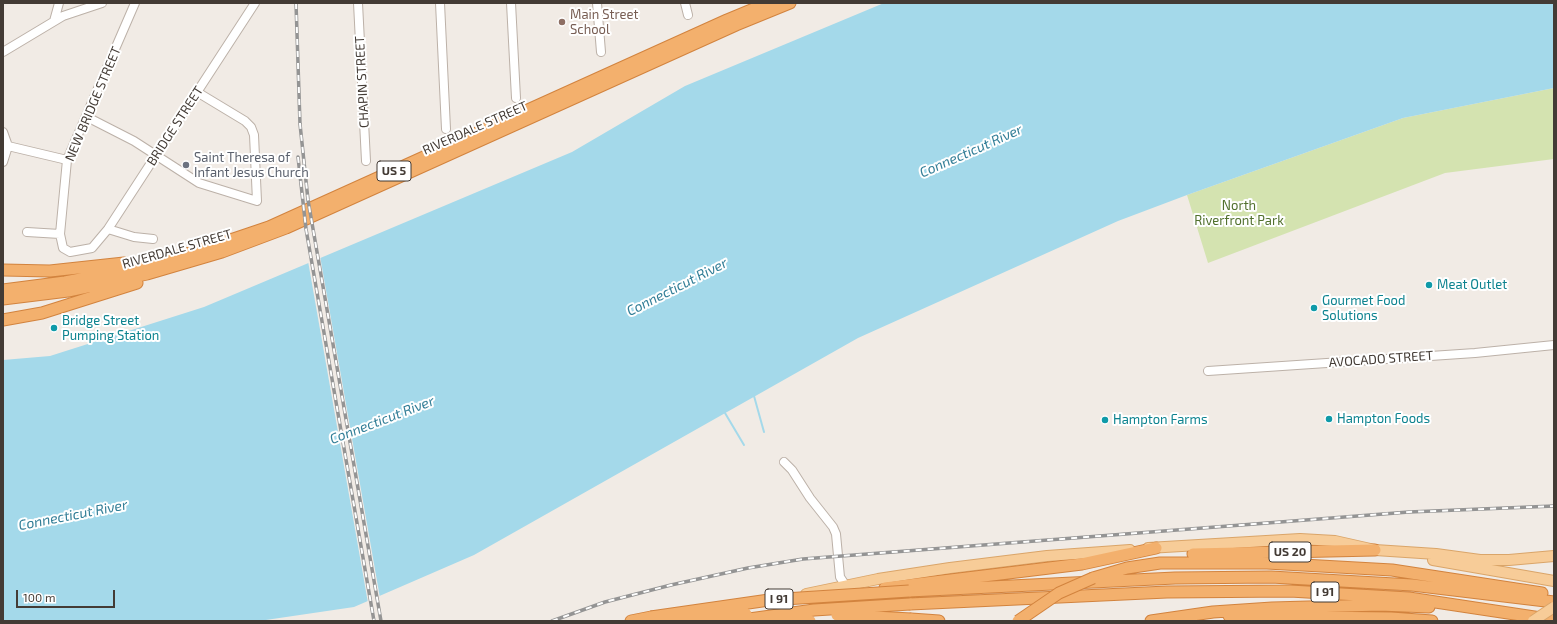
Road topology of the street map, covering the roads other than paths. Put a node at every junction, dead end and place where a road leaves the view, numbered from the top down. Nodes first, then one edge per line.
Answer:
1 (59, 3) edge
2 (102, 3) edge
3 (135, 3) edge
4 (256, 3) edge
5 (358, 3) edge
6 (440, 3) edge
7 (511, 3) edge
8 (597, 3) edge
9 (685, 3) edge
10 (768, 3) edge
11 (790, 3) edge
12 (688, 15) dead end
13 (54, 21) junction
14 (3, 52) edge
15 (601, 52) dead end
16 (197, 92) junction
17 (516, 98) dead end
18 (87, 117) junction
19 (446, 129) dead end
20 (3, 132) edge
21 (8, 146) junction
22 (155, 155) junction
23 (67, 160) junction
24 (366, 161) dead end
25 (3, 162) edge
26 (108, 230) junction
27 (27, 232) dead end
28 (60, 234) junction
29 (153, 239) dead end
30 (93, 248) joint
31 (184, 259) junction
32 (3, 270) edge
33 (3, 290) edge
34 (3, 299) edge
35 (3, 320) edge
36 (1554, 345) edge
37 (1208, 371) dead end
38 (784, 462) dead end
39 (1156, 548) junction
40 (1375, 550) junction
41 (1404, 553) junction
42 (1554, 556) edge
43 (1206, 558) junction
44 (1554, 581) edge
45 (909, 588) junction
46 (844, 590) junction
47 (1554, 595) edge
48 (1554, 602) edge
49 (1554, 607) edge
50 (1503, 612) junction
51 (1187, 615) junction
52 (721, 616) edge
53 (690, 619) edge
54 (739, 620) edge
55 (1554, 620) edge
56 (631, 621) edge
57 (665, 621) edge
58 (673, 621) edge
59 (810, 621) edge
60 (938, 621) edge
61 (1018, 621) edge
62 (1151, 621) edge
63 (1432, 621) edge
64 (1533, 621) edge

1 - 13 street
2 - 13 street
3 - 18 street, NEW BRIDGE STREET
4 - 16 street, BRIDGE STREET
5 - 24 street, CHAPIN STREET
6 - 19 street
7 - 17 street
8 - 15 street
9 - 12 street
10 - 31 highway, RIVERDALE STREET / US 5
11 - 31 highway, RIVERDALE STREET / US 5
13 - 14 street
16 - 22 street, BRIDGE STREET
16 - 22 street
18 - 22 street
18 - 23 street, NEW BRIDGE STREET
20 - 21 street
21 - 23 street
21 - 25 street
22 - 26 street, BRIDGE STREET
23 - 28 street, NEW BRIDGE STREET
26 - 29 street
26 - 30 street, BRIDGE STREET
27 - 28 street
28 - 30 street, NEW BRIDGE STREET
31 - 32 highway
31 - 33 highway, RIVERDALE STREET / US 5
31 - 34 highway, RIVERDALE STREET / US 5
31 - 35 highway
36 - 37 street, AVOCADO STREET
38 - 46 street
39 - 40 main road
39 - 45 highway
39 - 46 main road
40 - 41 main road, US 20
40 - 43 highway, US 20
41 - 42 main road, US 20
41 - 44 main road
43 - 47 highway
43 - 61 highway, US 20, bridge
45 - 46 highway, I 91, bridge
45 - 48 highway, I 91
46 - 52 main road
46 - 56 highway, I 91, bridge
49 - 64 main road, bridge
50 - 51 highway
50 - 54 highway, I 91, bridge
50 - 55 highway, I 91
51 - 62 highway
51 - 63 highway
52 - 53 main road
53 - 57 main road
54 - 60 highway, bridge
58 - 59 highway, bridge

